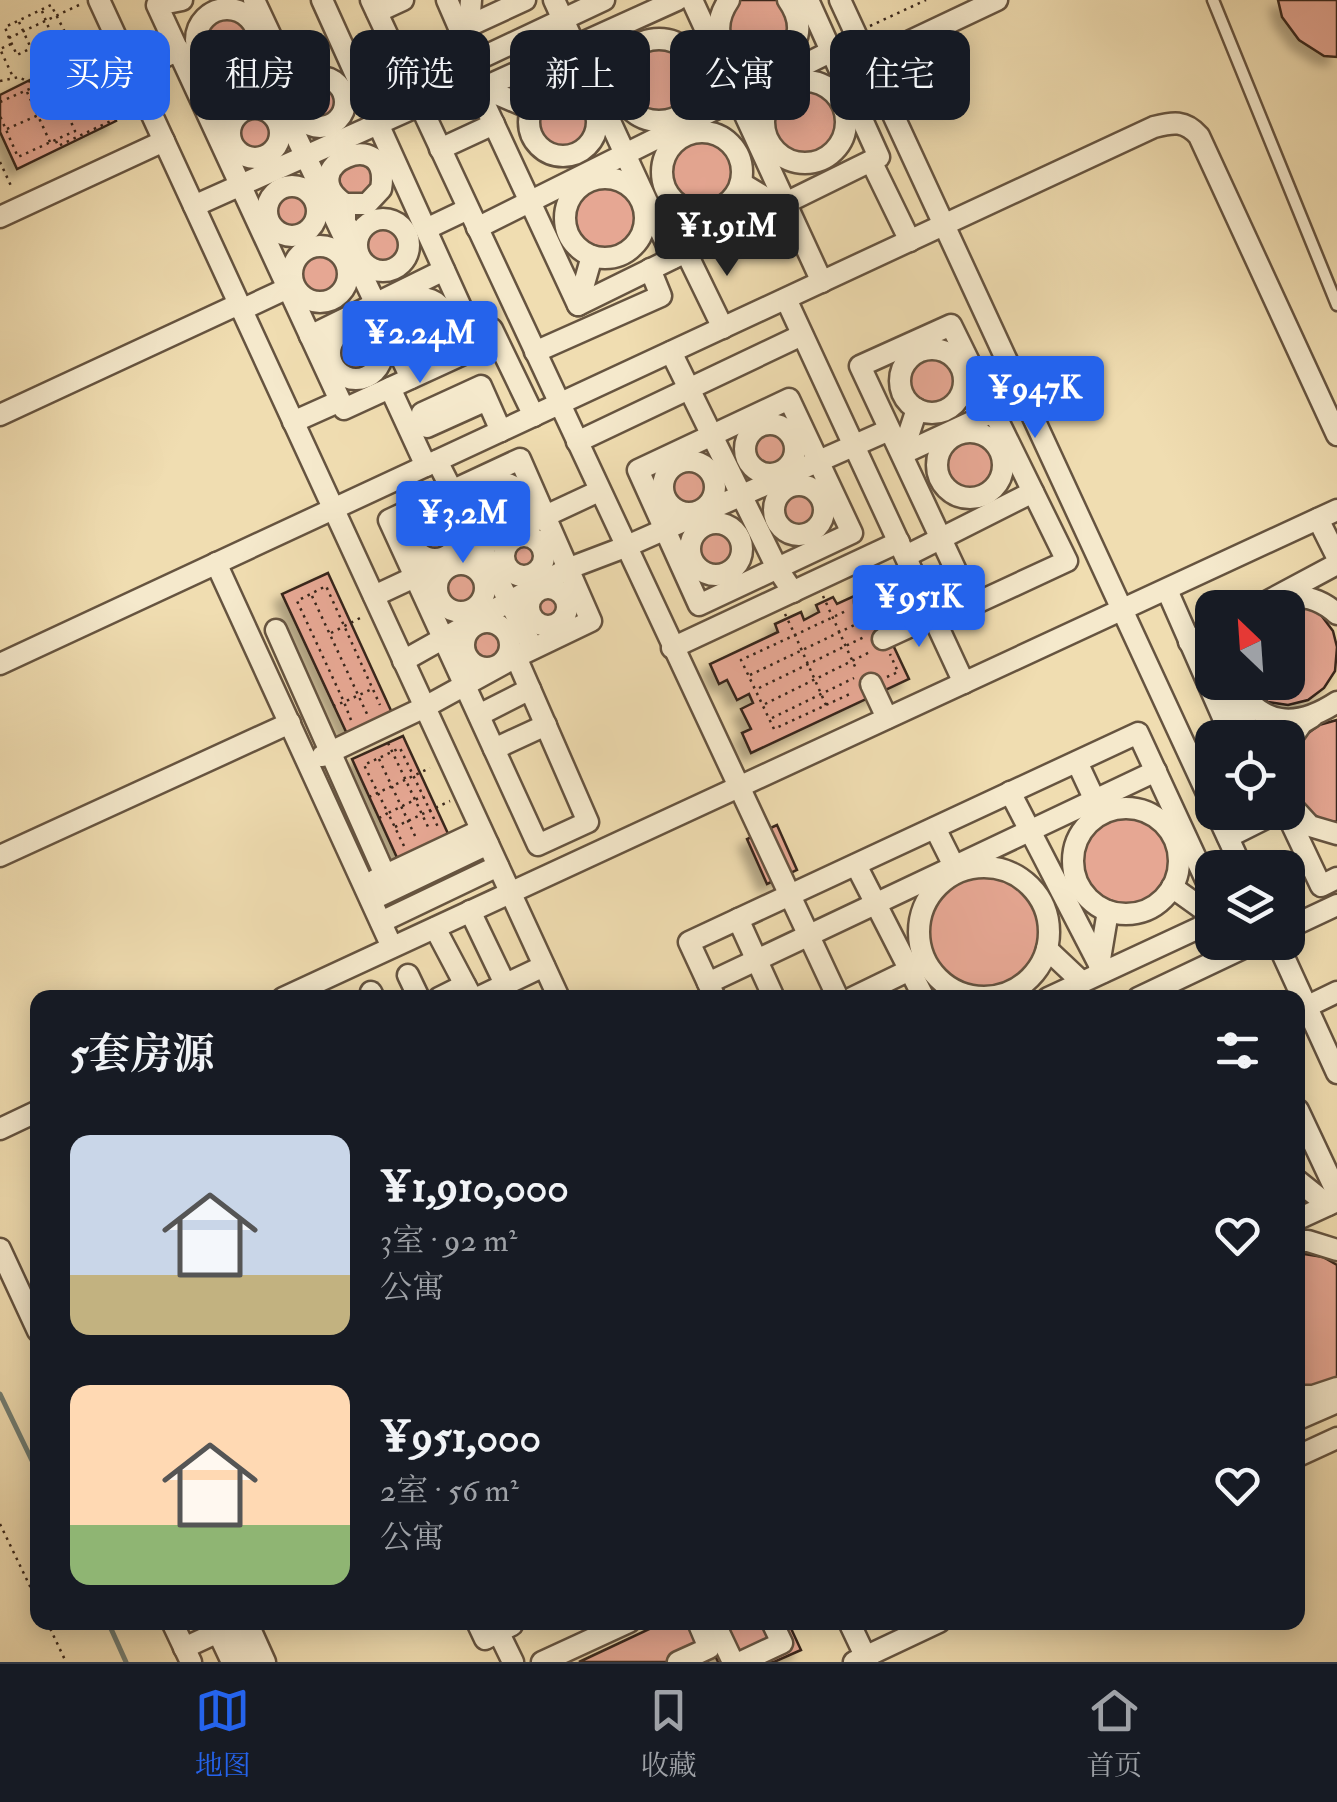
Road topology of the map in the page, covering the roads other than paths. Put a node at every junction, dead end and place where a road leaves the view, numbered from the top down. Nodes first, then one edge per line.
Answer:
1 (98, 0) edge
2 (182, 0) edge
3 (402, 0) edge
4 (447, 0) edge
5 (471, 0) edge
6 (604, 0) edge
7 (677, 0) edge
8 (692, 0) edge
9 (702, 0) edge
10 (840, 0) edge
11 (997, 0) edge
12 (1213, 0) edge
13 (326, 1) edge
14 (513, 2) edge
15 (799, 2) edge
16 (374, 6) edge
17 (226, 7) edge
18 (724, 9) edge
19 (559, 10) edge
20 (163, 17) junction
21 (634, 19) junction
22 (468, 26) junction
23 (112, 30) edge
24 (247, 30) edge
25 (385, 30) edge
26 (610, 30) edge
27 (638, 30) edge
28 (672, 30) edge
29 (709, 30) edge
30 (798, 30) edge
31 (853, 30) edge
32 (914, 30) edge
33 (670, 41) edge
34 (650, 42) edge
35 (810, 48) edge
36 (490, 52) edge
37 (829, 52) junction
38 (187, 55) junction
39 (190, 56) edge
40 (344, 58) junction
41 (170, 60) edge
42 (810, 61) edge
43 (190, 64) edge
44 (330, 68) edge
45 (331, 80) joint
46 (490, 116) edge
47 (650, 119) edge
48 (154, 120) edge
49 (220, 120) edge
50 (220, 120) edge
51 (279, 120) edge
52 (288, 120) edge
53 (299, 120) edge
54 (383, 120) edge
55 (426, 120) edge
56 (532, 120) edge
57 (598, 120) edge
58 (613, 120) edge
59 (639, 120) edge
60 (684, 120) edge
61 (694, 120) edge
62 (736, 120) edge
63 (753, 120) edge
64 (763, 120) edge
65 (845, 120) edge
66 (858, 120) edge
67 (895, 120) edge
68 (494, 124) junction
69 (682, 125) junction
70 (374, 126) junction
71 (531, 133) junction
72 (596, 133) junction
73 (842, 139) junction
74 (762, 140) junction
75 (164, 141) junction
76 (729, 144) junction
77 (505, 148) junction
78 (440, 149) junction
79 (545, 150) junction
80 (578, 152) junction
81 (627, 152) junction
82 (244, 156) junction
83 (305, 157) junction
84 (665, 159) junction
85 (821, 160) junction
86 (873, 160) junction
87 (790, 161) junction
88 (588, 177) junction
89 (372, 180) junction
90 (618, 181) junction
91 (830, 181) junction
92 (741, 183) junction
93 (664, 184) junction
94 (243, 186) junction
95 (645, 194) junction
96 (407, 197) junction
97 (537, 199) junction
98 (786, 203) junction
99 (194, 206) junction
100 (566, 210) junction
101 (710, 210) junction
102 (0, 217) edge
103 (473, 219) junction
104 (310, 225) junction
105 (944, 225) junction
106 (731, 230) junction
107 (641, 235) junction
108 (559, 239) junction
109 (910, 240) junction
110 (622, 254) junction
111 (592, 256) junction
112 (665, 262) junction
113 (392, 266) junction
114 (441, 272) junction
115 (822, 282) junction
116 (331, 295) junction
117 (786, 299) junction
118 (444, 303) junction
119 (578, 305) junction
120 (1337, 305) edge
121 (240, 307) junction
122 (380, 317) junction
123 (518, 317) junction
124 (947, 327) junction
125 (722, 328) junction
126 (802, 334) junction
127 (481, 338) junction
128 (916, 347) junction
129 (435, 348) junction
130 (941, 350) junction
131 (535, 352) junction
132 (671, 352) junction
133 (866, 364) junction
134 (965, 365) junction
135 (361, 368) junction
136 (690, 388) junction
137 (906, 393) junction
138 (961, 393) junction
139 (487, 400) dead end
140 (559, 404) junction
141 (342, 405) junction
142 (878, 406) junction
143 (946, 410) junction
144 (993, 412) junction
145 (0, 416) edge
146 (534, 416) junction
147 (293, 422) junction
148 (501, 430) junction
149 (889, 430) junction
150 (956, 432) junction
151 (712, 435) junction
152 (1337, 436) edge
153 (577, 442) junction
154 (998, 443) junction
155 (854, 446) junction
156 (902, 454) junction
157 (432, 463) junction
158 (938, 471) junction
159 (1003, 471) junction
160 (917, 488) junction
161 (452, 490) junction
162 (765, 490) junction
163 (599, 491) junction
164 (1033, 492) junction
165 (955, 494) junction
166 (744, 495) junction
167 (664, 498) junction
168 (987, 504) junction
169 (334, 509) junction
170 (1327, 514) edge
171 (702, 516) junction
172 (666, 529) junction
173 (940, 538) junction
174 (481, 546) junction
175 (625, 547) junction
176 (902, 549) junction
177 (688, 554) junction
178 (216, 563) junction
179 (1333, 564) edge
180 (777, 568) junction
181 (493, 579) junction
182 (916, 579) junction
183 (1167, 590) junction
184 (1287, 590) edge
185 (785, 595) junction
186 (1305, 597) edge
187 (1315, 599) junction
188 (865, 601) road end
189 (376, 602) junction
190 (1122, 610) junction
191 (1337, 614) edge
192 (933, 616) junction
193 (1195, 624) edge
194 (276, 630) dead end
195 (884, 642) road end
196 (672, 648) junction
197 (403, 661) junction
198 (0, 664) edge
199 (964, 683) junction
200 (871, 684) road end
201 (530, 689) junction
202 (1214, 700) joint
203 (1245, 700) edge
204 (424, 706) junction
205 (1333, 707) edge
206 (1260, 712) junction
207 (479, 715) junction
208 (887, 718) junction
209 (1216, 720) edge
210 (1223, 720) edge
211 (1258, 720) edge
212 (1305, 721) edge
213 (1305, 721) edge
214 (290, 722) junction
215 (546, 725) junction
216 (494, 749) junction
217 (330, 752) junction
218 (1077, 762) junction
219 (308, 763) junction
220 (1195, 767) edge
221 (1151, 773) junction
222 (737, 788) junction
223 (1010, 792) junction
224 (1098, 807) junction
225 (1145, 811) junction
226 (1305, 820) edge
227 (935, 828) junction
228 (1315, 828) junction
229 (1032, 829) junction
230 (1225, 830) edge
231 (1243, 830) edge
232 (1292, 830) edge
233 (1178, 833) junction
234 (1337, 834) edge
235 (485, 837) junction
236 (1228, 837) junction
237 (454, 843) junction
238 (1074, 846) junction
239 (1234, 850) edge
240 (0, 856) edge
241 (413, 860) junction
242 (856, 865) junction
243 (498, 866) junction
244 (954, 866) junction
245 (1195, 868) edge
246 (1013, 874) junction
247 (1315, 874) junction
248 (474, 878) junction
249 (1337, 878) edge
250 (1172, 887) junction
251 (1071, 890) junction
252 (367, 892) junction
253 (442, 892) junction
254 (510, 893) junction
255 (1195, 895) edge
256 (788, 896) junction
257 (879, 902) junction
258 (1337, 905) edge
259 (415, 906) junction
260 (1043, 906) junction
261 (1150, 908) junction
262 (470, 911) junction
263 (1108, 911) junction
264 (922, 915) junction
265 (738, 920) junction
266 (1305, 920) edge
267 (381, 922) junction
268 (431, 930) junction
269 (1195, 930) edge
270 (808, 935) junction
271 (1166, 943) junction
272 (392, 947) junction
273 (1047, 949) junction
274 (756, 960) junction
275 (1218, 960) edge
276 (1285, 960) edge
277 (544, 966) junction
278 (918, 966) junction
279 (1101, 969) junction
280 (408, 975) dead end
281 (1082, 982) junction
282 (306, 990) edge
283 (415, 990) edge
284 (490, 990) edge
285 (492, 990) edge
286 (499, 990) edge
287 (555, 990) edge
288 (711, 990) edge
289 (770, 990) edge
290 (834, 990) edge
291 (868, 990) edge
292 (922, 990) edge
293 (951, 990) edge
294 (1014, 990) edge
295 (1065, 990) edge
296 (1155, 990) edge
297 (1298, 990) edge
298 (1337, 992) edge
299 (1306, 1007) joint
300 (1330, 1039) edge
301 (1337, 1073) edge
302 (30, 1115) edge
303 (0, 1129) edge
304 (1305, 1137) edge
305 (1305, 1187) edge
306 (1323, 1206) edge
307 (1329, 1247) edge
308 (0, 1249) edge
309 (30, 1314) edge
310 (1336, 1395) edge
311 (1305, 1396) edge
312 (1305, 1415) edge
313 (1337, 1438) edge
314 (1305, 1453) edge
315 (176, 1630) edge
316 (223, 1630) edge
317 (233, 1630) edge
318 (233, 1630) edge
319 (502, 1630) edge
320 (611, 1630) edge
321 (701, 1630) edge
322 (718, 1630) edge
323 (776, 1630) edge
324 (853, 1630) edge
325 (911, 1630) edge
326 (187, 1655) edge
327 (247, 1658) edge
328 (862, 1660) edge
329 (513, 1662) edge
330 (542, 1662) edge
331 (678, 1662) edge
332 (733, 1662) edge
333 (741, 1662) edge

1 - 23 street
2 - 20 street
3 - 16 street
4 - 22 street
5 - 22 street
6 - 19 street
7 - 21 street
7 - 28 street
8 - 29 street
9 - 18 street
10 - 31 street
11 - 32 street
12 - 120 lane
13 - 40 street
14 - 22 street
15 - 30 street
15 - 37 street
16 - 25 street
17 - 20 street
17 - 24 street
17 - 38 street
19 - 36 street
20 - 38 street
21 - 26 street
21 - 27 street
33 - 34 street
35 - 37 street
37 - 42 street
38 - 39 street
38 - 41 street
38 - 43 street
40 - 44 street
40 - 45 street
40 - 70 street
45 - 89 street
46 - 68 street
47 - 69 street
48 - 75 street
49 - 82 street
50 - 94 street
51 - 104 street
52 - 83 street
53 - 89 street
54 - 70 street
55 - 78 street
56 - 71 street
57 - 72 street
58 - 81 street
59 - 81 street
60 - 69 street
61 - 69 street
62 - 76 street
63 - 74 street
64 - 74 street
65 - 73 street
66 - 86 street
67 - 105 street
68 - 77 street
68 - 78 street
69 - 76 street
69 - 81 street
69 - 84 street
70 - 89 street
70 - 89 street
70 - 89 street
71 - 77 street
71 - 79 street
72 - 80 street
72 - 81 street
73 - 85 street
73 - 86 street
74 - 76 street
74 - 87 street
74 - 98 street
75 - 99 street
75 - 102 street
76 - 92 street
77 - 97 street
78 - 103 street
79 - 80 street
79 - 97 street
80 - 88 street
81 - 84 street
81 - 88 street
81 - 90 street
81 - 95 street
82 - 94 street
82 - 104 street
83 - 89 street
83 - 104 street
83 - 104 street
84 - 93 street
85 - 87 street
85 - 91 street
86 - 91 street
86 - 109 street
87 - 98 street
88 - 90 street
88 - 97 street
88 - 100 street
89 - 96 street
89 - 96 street
89 - 96 street
89 - 103 street
89 - 104 street
89 - 104 street
89 - 113 street
89 - 114 street
90 - 107 street
91 - 98 street
92 - 98 street
92 - 101 street
93 - 95 street
93 - 101 street
94 - 99 street
94 - 104 street
94 - 104 street
95 - 112 street
97 - 100 street
97 - 103 street
97 - 108 street
98 - 106 street
98 - 115 street
99 - 121 street
100 - 108 street
101 - 106 street
101 - 112 street
103 - 123 street
104 - 113 street
104 - 116 street
104 - 116 street
104 - 121 street
104 - 122 street
104 - 135 street
105 - 109 street
105 - 152 street
105 - 190 street
106 - 112 street
107 - 110 street
107 - 112 street
108 - 111 street
108 - 119 street
109 - 115 street
110 - 111 street
110 - 112 street
111 - 119 street
112 - 119 street
112 - 125 street
112 - 131 street
113 - 114 street
113 - 122 street
114 - 118 street
114 - 122 street
115 - 117 street
116 - 122 street
116 - 122 street
116 - 135 street
117 - 125 street
117 - 126 street
118 - 122 street
118 - 127 street
118 - 129 street
121 - 145 street
121 - 147 street
122 - 129 street
122 - 135 street
122 - 135 street
122 - 135 street
123 - 127 street
123 - 131 street
124 - 128 street
124 - 130 street
124 - 134 street
125 - 132 street
126 - 136 street
126 - 155 street
127 - 129 street
127 - 129 street
127 - 146 street
128 - 130 street
128 - 133 street
128 - 137 street
129 - 135 street
130 - 134 street
131 - 140 street
132 - 136 street
132 - 140 street
133 - 137 street
133 - 142 street
134 - 138 street
134 - 144 street
135 - 141 street
135 - 141 street
135 - 157 street
136 - 151 street
136 - 153 street
137 - 142 street
137 - 143 street
137 - 156 street
138 - 143 street
138 - 144 street
139 - 148 street
140 - 146 street
140 - 153 street
141 - 147 street
142 - 149 street
143 - 150 street
144 - 150 street
144 - 154 street
146 - 148 street
147 - 169 street
148 - 157 street
149 - 155 street
149 - 156 street
150 - 154 street
150 - 156 street
150 - 158 street
151 - 162 street
151 - 162 street
151 - 162 street
153 - 163 street
154 - 159 street
154 - 164 street
155 - 162 street
155 - 176 street
156 - 158 street
156 - 160 street
157 - 161 street
157 - 169 street
158 - 160 street
158 - 165 street
159 - 164 street
159 - 168 street
160 - 173 street
161 - 181 street
161 - 181 street
161 - 181 street
162 - 162 street
162 - 162 street
162 - 166 street
162 - 166 street
162 - 166 street
162 - 167 street
162 - 167 street
162 - 171 street
162 - 171 street
162 - 177 street
162 - 177 street
162 - 180 street
162 - 180 street
162 - 180 street
162 - 180 street
162 - 180 street
163 - 175 street
163 - 181 street
164 - 168 street
164 - 173 street
165 - 168 street
165 - 173 street
166 - 171 street
167 - 171 street
167 - 172 street
168 - 173 street
169 - 178 street
169 - 189 street
170 - 179 street
170 - 183 street
171 - 172 street
171 - 177 street
172 - 175 street
172 - 177 street
173 - 176 street
174 - 181 street
174 - 181 street
174 - 181 street
174 - 181 street
175 - 181 street
175 - 196 street
176 - 182 street
176 - 185 street
178 - 198 street
178 - 214 street
179 - 184 street
179 - 187 street
180 - 185 street
181 - 181 street
181 - 181 street
181 - 189 street
181 - 197 street
181 - 201 street
181 - 204 street
181 - 207 street
182 - 188 street
182 - 192 street
183 - 190 street
183 - 193 street
185 - 196 street
186 - 187 street
187 - 191 street
189 - 197 street
190 - 199 street
190 - 220 street
192 - 195 street
192 - 199 street
194 - 217 street
196 - 222 street
197 - 204 street
199 - 208 street
200 - 208 street
201 - 207 street
201 - 215 street
202 - 209 street
202 - 210 street
203 - 206 street
204 - 217 street
204 - 235 street
205 - 206 street
205 - 212 street
205 - 213 street
206 - 211 street
207 - 216 street
208 - 222 street
214 - 219 street
214 - 240 street
215 - 216 street
215 - 216 street
217 - 219 street
217 - 241 street
218 - 221 street
218 - 223 street
218 - 224 street
219 - 252 street
221 - 224 street
221 - 225 street
221 - 233 street
222 - 254 street
222 - 256 street
223 - 227 street
223 - 229 street
224 - 225 street
224 - 229 street
224 - 238 street
225 - 233 street
226 - 228 street
227 - 242 street
227 - 244 street
228 - 234 street
228 - 247 street
229 - 238 street
229 - 244 street
229 - 246 street
229 - 251 street
230 - 236 street
231 - 236 street
232 - 247 street
233 - 245 street
233 - 250 street
235 - 237 street
235 - 243 street
236 - 239 street
237 - 241 street
237 - 248 street
238 - 251 street
241 - 252 street
241 - 253 street
241 - 259 street
242 - 256 street
242 - 257 street
243 - 248 street
243 - 254 street
244 - 257 street
246 - 260 street
246 - 264 street
247 - 249 street
248 - 253 street
248 - 262 street
250 - 255 street
250 - 261 street
251 - 260 street
251 - 263 street
251 - 279 street
252 - 267 street
253 - 259 street
253 - 262 street
254 - 262 street
254 - 277 street
256 - 265 street
256 - 270 street
257 - 264 street
257 - 270 street
257 - 278 street
258 - 266 street
259 - 267 street
259 - 268 street
260 - 273 street
261 - 263 street
261 - 271 street
262 - 268 street
262 - 285 street
263 - 279 street
264 - 278 street
265 - 274 street
265 - 288 street
267 - 272 street
268 - 272 street
268 - 284 street
269 - 271 street
270 - 274 street
270 - 290 street
271 - 279 street
272 - 282 street
273 - 281 street
273 - 294 street
274 - 288 street
274 - 289 street
275 - 296 street
276 - 297 street
277 - 286 street
277 - 287 street
278 - 291 street
278 - 292 street
278 - 293 street
279 - 281 street
280 - 283 street
281 - 295 street
298 - 299 street
299 - 300 street
300 - 301 street
302 - 303 street
304 - 306 street
305 - 306 street
306 - 307 street
308 - 309 street
310 - 311 street
310 - 312 street
313 - 314 street
315 - 326 street
316 - 326 street
317 - 327 street
318 - 327 street
319 - 329 street
320 - 330 street
321 - 331 street
322 - 332 street
323 - 333 street
324 - 328 street
325 - 328 street

